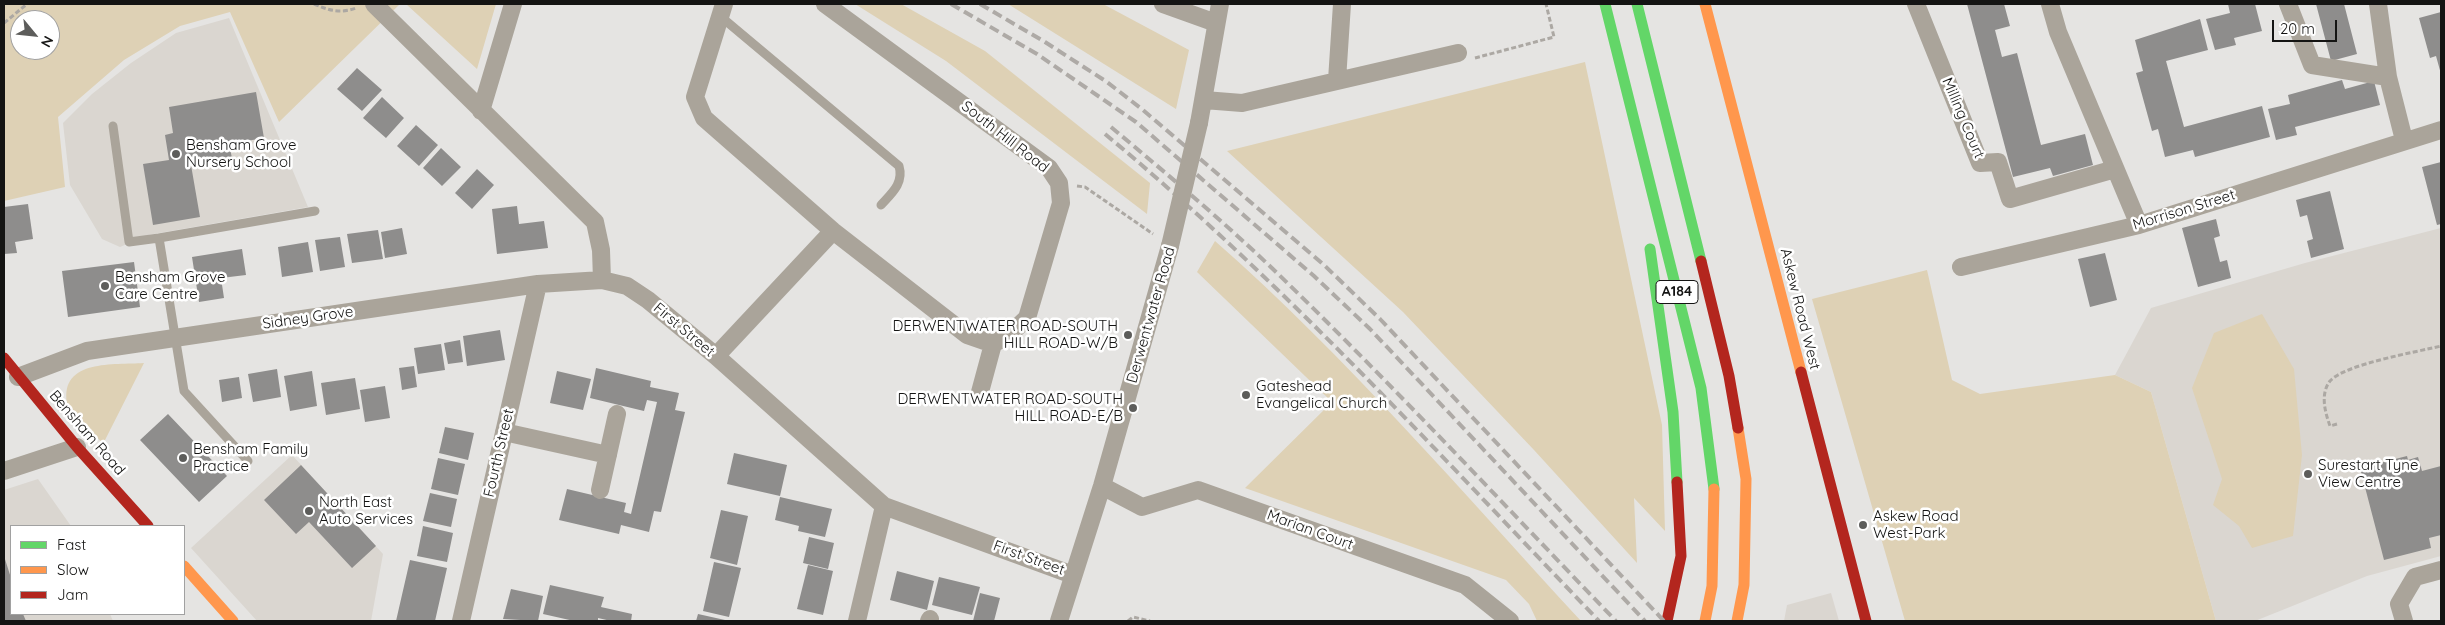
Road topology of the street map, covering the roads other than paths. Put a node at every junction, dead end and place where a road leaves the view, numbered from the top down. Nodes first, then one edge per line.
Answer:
1 (369, 4) edge
2 (513, 4) edge
3 (825, 4) edge
4 (1163, 4) edge
5 (1220, 4) edge
6 (1342, 4) edge
7 (1605, 4) edge
8 (1637, 4) edge
9 (1705, 4) edge
10 (1916, 4) edge
11 (2050, 4) edge
12 (2288, 4) edge
13 (2380, 4) edge
14 (722, 10) edge
15 (1216, 23) junction
16 (1458, 52) road end
17 (2388, 77) junction
18 (1337, 80) junction
19 (1204, 100) junction
20 (1630, 104) junction
21 (482, 111) junction
22 (113, 126) dead end
23 (2441, 130) edge
24 (2404, 140) junction
25 (2115, 169) junction
26 (881, 205) dead end
27 (315, 211) dead end
28 (1646, 219) dead end
29 (2139, 225) junction
30 (833, 231) junction
31 (159, 238) junction
32 (1649, 239) dead end
33 (1961, 267) dead end
34 (602, 280) junction
35 (538, 284) junction
36 (174, 338) junction
37 (993, 344) junction
38 (716, 356) junction
39 (4, 358) edge
40 (18, 376) junction
41 (980, 392) dead end
42 (618, 414) dead end
43 (504, 432) junction
44 (77, 446) junction
45 (608, 455) junction
46 (248, 461) dead end
47 (4, 471) edge
48 (1102, 486) junction
49 (600, 490) dead end
50 (884, 506) junction
51 (147, 525) edge
52 (185, 567) edge
53 (2441, 570) edge
54 (1073, 574) junction
55 (233, 621) edge
56 (461, 621) edge
57 (857, 621) edge
58 (1059, 621) edge
59 (1510, 621) edge
60 (1667, 621) edge
61 (1705, 621) edge
62 (1737, 621) edge
63 (1866, 621) edge
64 (2404, 621) edge

1 - 21 street
2 - 21 street
3 - 37 street, South Hill Road
4 - 15 street
5 - 15 street, Derwentwater Road
6 - 18 street
7 - 20 main road, A184
8 - 62 main road, A184
9 - 63 main road, Askew Road West
10 - 25 street, Milling Court
11 - 25 street
12 - 17 street
13 - 17 street
14 - 26 lane
14 - 30 street
15 - 19 street, Derwentwater Road
16 - 18 street
17 - 24 street
18 - 19 street
19 - 48 street, Derwentwater Road, bridge
20 - 28 main road
20 - 61 main road, A184
21 - 34 street
22 - 31 lane
23 - 24 street, Morrison Street
24 - 29 street, Morrison Street
25 - 29 street
27 - 31 lane
29 - 33 street, Morrison Street
30 - 37 street
30 - 38 street
31 - 36 lane
32 - 60 main road
34 - 35 street, Sidney Grove
34 - 38 street, First Street
35 - 36 street, Sidney Grove
35 - 43 street, Fourth Street
36 - 40 street, Sidney Grove
36 - 46 lane
37 - 41 street
38 - 50 street, First Street
39 - 40 main road, Bensham Road
40 - 44 main road, Bensham Road
42 - 45 street
43 - 45 street
43 - 56 street, Fourth Street
44 - 47 street
44 - 51 main road, Bensham Road
45 - 49 street
48 - 54 street, Derwentwater Road
48 - 59 street, Marian Court
50 - 54 street, First Street
50 - 57 street
52 - 55 main road
53 - 64 street
54 - 58 street, Derwentwater Road

